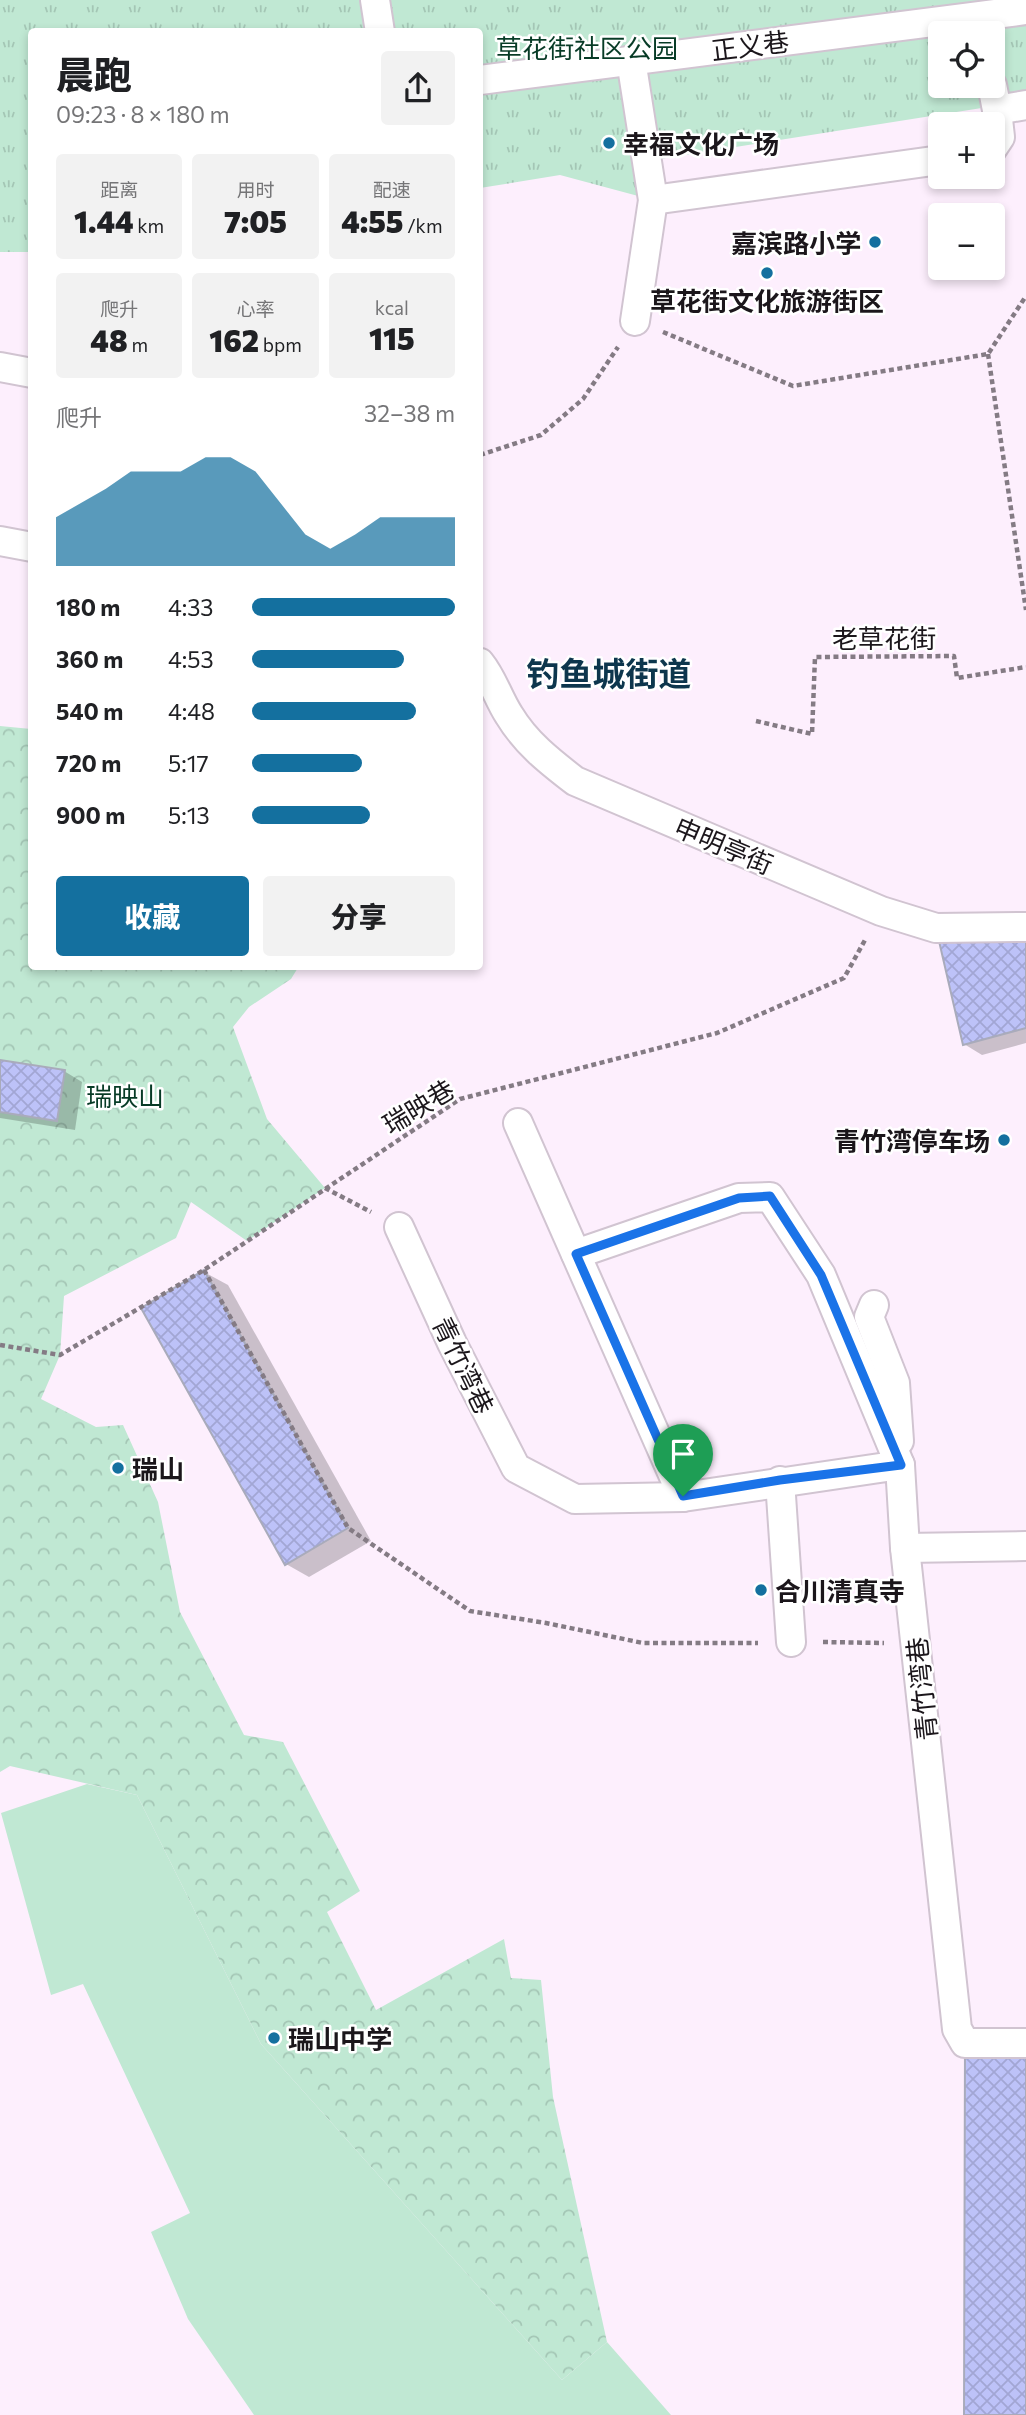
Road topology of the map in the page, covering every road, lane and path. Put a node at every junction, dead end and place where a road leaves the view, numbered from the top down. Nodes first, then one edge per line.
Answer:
1 (375, 0) edge
2 (1026, 10) edge
3 (991, 21) edge
4 (379, 28) edge
5 (928, 30) edge
6 (631, 61) junction
7 (483, 80) edge
8 (994, 98) edge
9 (1026, 105) edge
10 (928, 162) edge
11 (653, 200) junction
12 (1026, 296) edge
13 (635, 321) junction
14 (988, 354) junction
15 (0, 367) edge
16 (28, 372) edge
17 (483, 454) edge
18 (0, 541) edge
19 (28, 546) edge
20 (1024, 584) edge
21 (1026, 610) edge
22 (483, 667) edge
23 (1026, 667) edge
24 (756, 721) dead end
25 (881, 911) junction
26 (1026, 927) edge
27 (518, 1123) dead end
28 (325, 1188) junction
29 (399, 1227) joint
30 (576, 1254) junction
31 (204, 1270) junction
32 (874, 1305) dead end
33 (0, 1345) edge
34 (901, 1465) junction
35 (780, 1480) junction
36 (683, 1496) junction
37 (1026, 1546) edge
38 (905, 1548) junction
39 (791, 1642) dead end
40 (686, 1644) dead end
41 (1026, 2043) edge

1 - 4 street
2 - 3 street, 正义巷
5 - 6 street, 正义巷
6 - 7 street, 正义巷
6 - 11 street
8 - 9 street
10 - 11 street
11 - 13 street
12 - 14 path
13 - 14 path
13 - 17 path
14 - 20 path
15 - 16 street
18 - 19 street
20 - 21 path
22 - 25 street, 申明亭街
23 - 24 path, 老草花街
25 - 26 street, 申明亭街
25 - 28 path, 瑞映巷
27 - 30 street
28 - 29 path
28 - 31 path, 瑞映巷
29 - 36 street, 青竹湾巷
30 - 34 street
30 - 36 street
31 - 33 path, 瑞映巷
31 - 40 path
32 - 34 street
34 - 35 street, 青竹湾巷
34 - 38 street, 青竹湾巷
35 - 36 street, 青竹湾巷
35 - 39 street
37 - 38 street
38 - 41 street, 青竹湾巷

